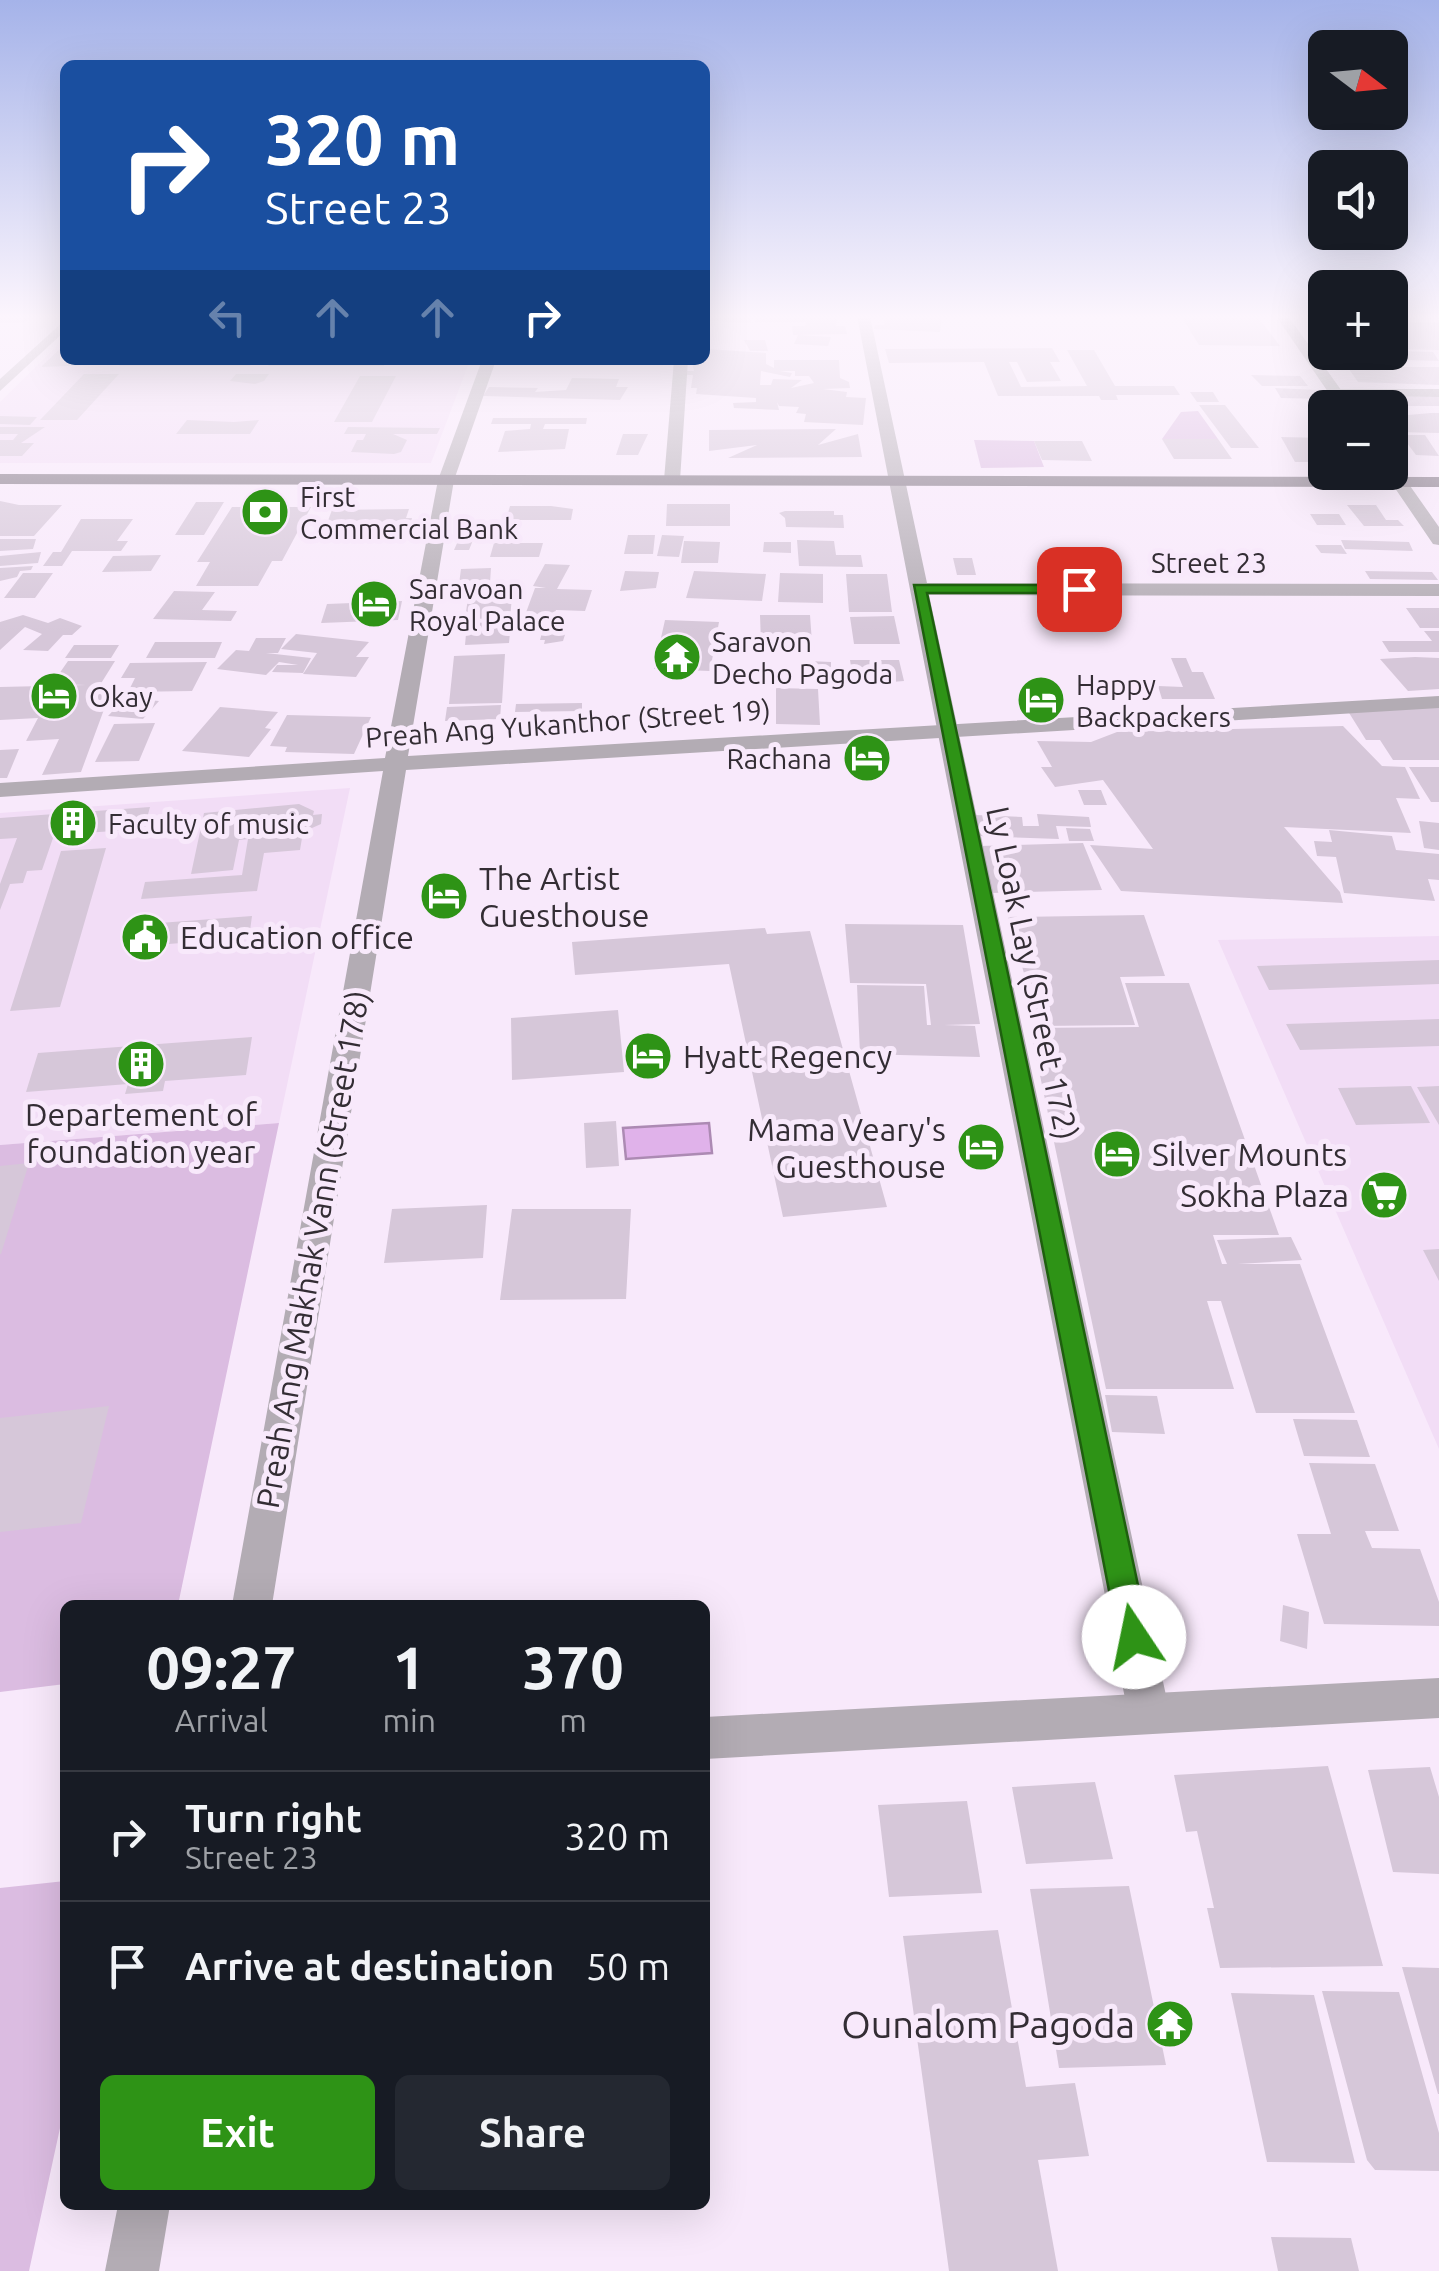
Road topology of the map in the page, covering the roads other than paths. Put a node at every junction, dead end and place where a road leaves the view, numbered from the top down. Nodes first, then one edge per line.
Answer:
1 (467, 422) edge
2 (676, 422) edge
3 (885, 422) edge
4 (1308, 477) edge
5 (1408, 478) edge
6 (0, 479) edge
7 (446, 480) junction
8 (672, 480) junction
9 (897, 481) junction
10 (1439, 482) edge
11 (1404, 490) edge
12 (1439, 540) edge
13 (919, 588) junction
14 (1439, 590) edge
15 (1439, 702) edge
16 (948, 730) junction
17 (396, 764) junction
18 (0, 790) edge
19 (253, 1600) edge
20 (1439, 1698) edge
21 (1149, 1714) junction
22 (710, 1738) edge
23 (143, 2210) edge
24 (132, 2271) edge

1 - 7 street, Preah Ang Makhak Vann (Street 178)
2 - 8 street
3 - 9 street, Ly Loak Lay (Street 172)
4 - 9 main road
5 - 10 main road
6 - 7 main road
7 - 8 main road
7 - 17 street, Preah Ang Makhak Vann (Street 178)
8 - 9 main road
9 - 13 street, Ly Loak Lay (Street 172)
11 - 12 street
13 - 14 street, Street 23
13 - 16 street, Ly Loak Lay (Street 172)
15 - 16 street, Preah Ang Yukanthor (Street 19)
16 - 17 street, Preah Ang Yukanthor (Street 19)
16 - 21 street, Ly Loak Lay (Street 172)
17 - 18 street, Preah Ang Yukanthor (Street 19)
17 - 19 street, Preah Ang Makhak Vann (Street 178)
20 - 21 street
21 - 22 street
23 - 24 street

